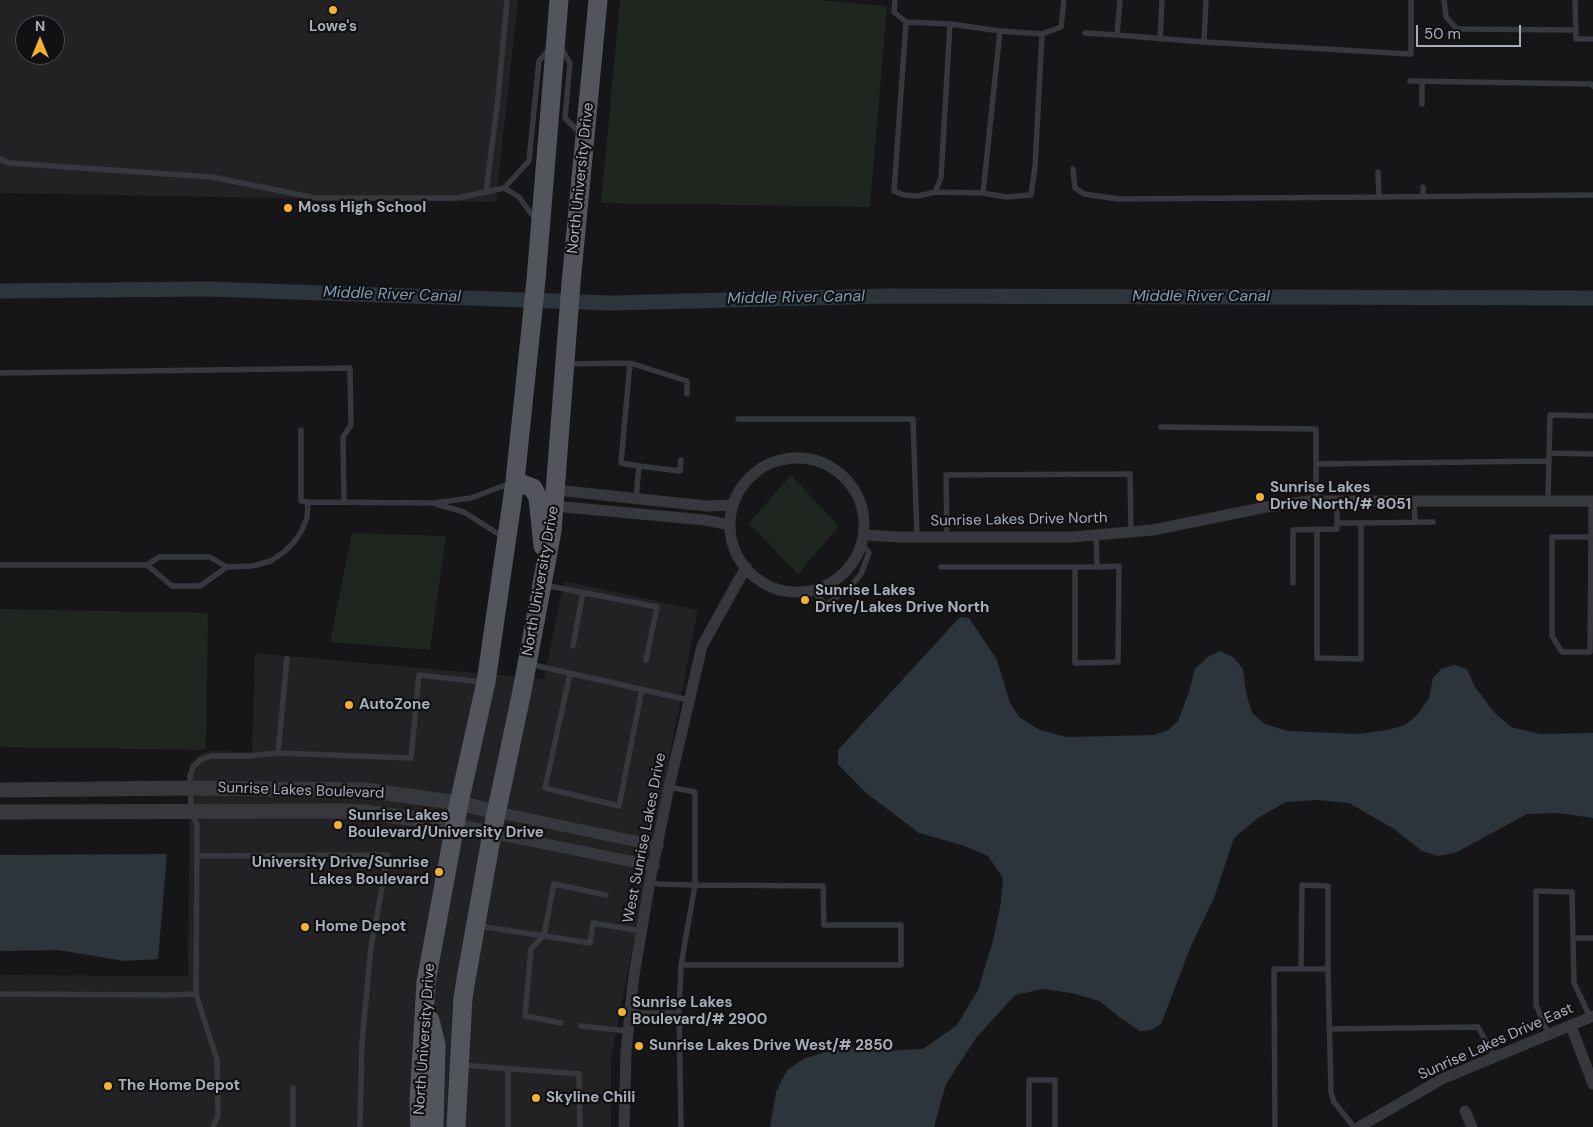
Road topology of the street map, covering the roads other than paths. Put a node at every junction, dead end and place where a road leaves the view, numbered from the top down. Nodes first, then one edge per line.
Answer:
1 (507, 0) edge
2 (559, 0) edge
3 (598, 0) edge
4 (895, 0) edge
5 (1064, 0) edge
6 (1120, 0) edge
7 (1162, 0) edge
8 (1206, 0) edge
9 (1410, 0) edge
10 (1444, 0) edge
11 (1575, 0) edge
12 (906, 22) junction
13 (950, 24) junction
14 (1576, 30) junction
15 (1000, 31) junction
16 (1085, 33) dead end
17 (1042, 34) junction
18 (1117, 35) junction
19 (1160, 39) junction
20 (1593, 39) edge
21 (556, 40) junction
22 (1204, 42) junction
23 (1410, 80) dead end
24 (1422, 81) junction
25 (1593, 86) edge
26 (1422, 104) dead end
27 (585, 138) junction
28 (0, 159) edge
29 (1074, 169) dead end
30 (1378, 172) dead end
31 (1423, 187) dead end
32 (504, 188) junction
33 (486, 192) junction
34 (935, 192) junction
35 (983, 193) junction
36 (1424, 196) junction
37 (1593, 196) edge
38 (1379, 197) junction
39 (540, 230) junction
40 (630, 363) junction
41 (565, 364) junction
42 (0, 373) edge
43 (686, 394) dead end
44 (1593, 416) edge
45 (738, 419) dead end
46 (1161, 427) dead end
47 (301, 430) dead end
48 (1549, 453) junction
49 (1593, 454) edge
50 (681, 460) dead end
51 (1549, 461) junction
52 (1316, 464) junction
53 (639, 466) junction
54 (515, 481) junction
55 (555, 498) junction
56 (636, 500) junction
57 (1316, 501) junction
58 (1337, 501) junction
59 (1414, 501) junction
60 (1548, 501) junction
61 (1592, 501) edge
62 (308, 502) junction
63 (344, 502) junction
64 (434, 503) junction
65 (733, 505) junction
66 (1415, 522) junction
67 (1433, 522) dead end
68 (1337, 523) junction
69 (1361, 523) junction
70 (730, 525) junction
71 (1317, 529) junction
72 (1131, 532) junction
73 (1096, 535) junction
74 (917, 537) junction
75 (947, 537) junction
76 (1591, 537) junction
77 (862, 539) junction
78 (508, 540) junction
79 (0, 565) edge
80 (147, 565) junction
81 (227, 566) junction
82 (941, 567) dead end
83 (1075, 567) junction
84 (1096, 567) junction
85 (746, 568) junction
86 (544, 577) junction
87 (1293, 583) dead end
88 (812, 590) junction
89 (584, 592) junction
90 (573, 646) dead end
91 (287, 659) dead end
92 (646, 660) dead end
93 (527, 664) junction
94 (570, 673) junction
95 (486, 682) junction
96 (642, 689) junction
97 (689, 700) junction
98 (278, 753) junction
99 (669, 787) junction
100 (190, 788) junction
101 (0, 790) edge
102 (459, 803) junction
103 (192, 811) junction
104 (0, 812) edge
105 (496, 812) junction
106 (455, 826) junction
107 (492, 833) junction
108 (658, 846) junction
109 (197, 856) junction
110 (654, 866) junction
111 (650, 881) junction
112 (695, 885) junction
113 (606, 895) dead end
114 (475, 925) junction
115 (641, 931) junction
116 (544, 935) junction
117 (1573, 938) junction
118 (1593, 938) edge
119 (681, 965) junction
120 (1302, 969) junction
121 (1328, 969) junction
122 (0, 994) edge
123 (196, 994) junction
124 (425, 1002) junction
125 (630, 1011) junction
126 (678, 1013) junction
127 (1592, 1017) edge
128 (561, 1022) dead end
129 (581, 1026) dead end
130 (1571, 1026) junction
131 (1329, 1029) junction
132 (628, 1031) junction
133 (1549, 1035) junction
134 (1495, 1057) junction
135 (459, 1064) junction
136 (508, 1069) junction
137 (1593, 1084) edge
138 (293, 1088) dead end
139 (1465, 1111) dead end
140 (213, 1127) edge
141 (293, 1127) edge
142 (360, 1127) edge
143 (420, 1127) edge
144 (434, 1127) edge
145 (456, 1127) edge
146 (508, 1127) edge
147 (580, 1127) edge
148 (624, 1127) edge
149 (681, 1127) edge
150 (1029, 1127) edge
151 (1055, 1127) edge
152 (1274, 1127) edge
153 (1354, 1127) edge
154 (1359, 1127) edge
155 (1472, 1127) edge

1 - 33 lane
2 - 21 main road, North University Drive
3 - 27 main road, North University Drive
4 - 12 lane
5 - 17 lane
6 - 18 lane
7 - 19 lane
8 - 22 lane
9 - 22 lane
10 - 14 lane
11 - 14 lane
12 - 13 lane
12 - 34 lane
13 - 15 lane
13 - 34 lane
14 - 20 lane
15 - 17 lane
15 - 35 lane
16 - 18 lane
17 - 35 lane
18 - 19 lane
19 - 22 lane
21 - 27 lane
21 - 32 lane
21 - 39 main road, North University Drive
23 - 24 lane
24 - 25 lane
24 - 26 lane
27 - 41 main road, North University Drive
28 - 33 lane
29 - 38 lane
30 - 38 lane
31 - 36 lane
32 - 33 lane
32 - 39 lane
34 - 35 lane
36 - 37 lane
36 - 38 lane
39 - 54 main road, North University Drive
40 - 41 lane
40 - 43 lane
40 - 53 lane
41 - 55 main road, North University Drive
42 - 63 lane
44 - 48 lane
45 - 74 lane
46 - 52 lane
47 - 62 lane
48 - 49 lane
48 - 51 lane
50 - 53 lane
51 - 52 lane
51 - 60 lane
52 - 57 lane
53 - 56 lane
54 - 64 lane
54 - 78 main road, North University Drive
54 - 86 main road
55 - 56 street
55 - 70 street
55 - 86 main road, North University Drive
56 - 65 street
57 - 58 street, Sunrise Lakes Drive North
57 - 72 street, Sunrise Lakes Drive North
58 - 59 street, Sunrise Lakes Drive North
58 - 68 lane
59 - 60 street, Sunrise Lakes Drive North
59 - 66 lane
60 - 61 street, Sunrise Lakes Drive North
61 - 76 lane
62 - 63 lane
62 - 81 lane
63 - 64 lane
64 - 78 lane
65 - 70 street
65 - 77 street
66 - 67 lane
66 - 69 lane
68 - 69 lane
68 - 71 lane
69 - 71 lane
70 - 85 street
71 - 87 lane
72 - 73 street, Sunrise Lakes Drive North
72 - 75 lane
73 - 75 street, Sunrise Lakes Drive North
73 - 84 lane
74 - 75 street, Sunrise Lakes Drive North
74 - 77 street, Sunrise Lakes Drive North
76 - 76 lane
77 - 88 street
77 - 88 lane
78 - 95 main road, North University Drive
79 - 80 lane
80 - 81 lane
80 - 81 lane
82 - 83 lane
83 - 84 lane
83 - 84 lane
85 - 88 street
85 - 97 street, West Sunrise Lakes Drive
86 - 89 lane
86 - 93 main road, North University Drive
89 - 90 lane
89 - 92 lane
91 - 98 lane
93 - 94 lane
93 - 105 main road, North University Drive
94 - 96 lane
94 - 96 lane
95 - 98 lane
95 - 102 main road, North University Drive
96 - 97 lane
97 - 99 street, West Sunrise Lakes Drive
98 - 100 lane
99 - 108 street, West Sunrise Lakes Drive
99 - 112 lane
100 - 101 street, Sunrise Lakes Boulevard
100 - 102 street, Sunrise Lakes Boulevard
100 - 103 lane
102 - 105 street, Sunrise Lakes Boulevard
102 - 106 main road, North University Drive
103 - 104 street, Sunrise Lakes Boulevard
103 - 106 street, Sunrise Lakes Boulevard
103 - 109 lane
105 - 107 main road, North University Drive
105 - 108 street, Sunrise Lakes Boulevard
106 - 107 street, Sunrise Lakes Boulevard
106 - 124 main road, North University Drive
107 - 110 street, Sunrise Lakes Boulevard
107 - 114 main road, North University Drive
108 - 110 street, West Sunrise Lakes Drive
109 - 123 lane
109 - 142 lane
110 - 111 street, West Sunrise Lakes Drive
111 - 112 lane
111 - 115 street, West Sunrise Lakes Drive
112 - 119 lane
112 - 119 lane
113 - 116 lane
114 - 116 lane
114 - 135 main road, North University Drive
115 - 116 lane
115 - 125 street, West Sunrise Lakes Drive
116 - 128 lane
117 - 118 lane
117 - 127 lane
117 - 133 lane
119 - 126 lane
120 - 121 lane
120 - 121 lane
120 - 152 lane
121 - 131 lane
122 - 123 lane
123 - 140 lane
124 - 143 main road, North University Drive
124 - 144 main road
125 - 126 lane
125 - 132 street, West Sunrise Lakes Drive
126 - 149 lane
127 - 130 street, Sunrise Lakes Drive East
129 - 132 lane
130 - 133 street, Sunrise Lakes Drive East
130 - 137 street
131 - 134 lane
131 - 153 lane
132 - 148 street, West Sunrise Lakes Drive
133 - 134 street, Sunrise Lakes Drive East
134 - 154 street, Sunrise Lakes Drive East
135 - 136 lane
135 - 145 main road, North University Drive
136 - 146 lane
136 - 147 lane
138 - 141 lane
139 - 155 street
150 - 151 lane

